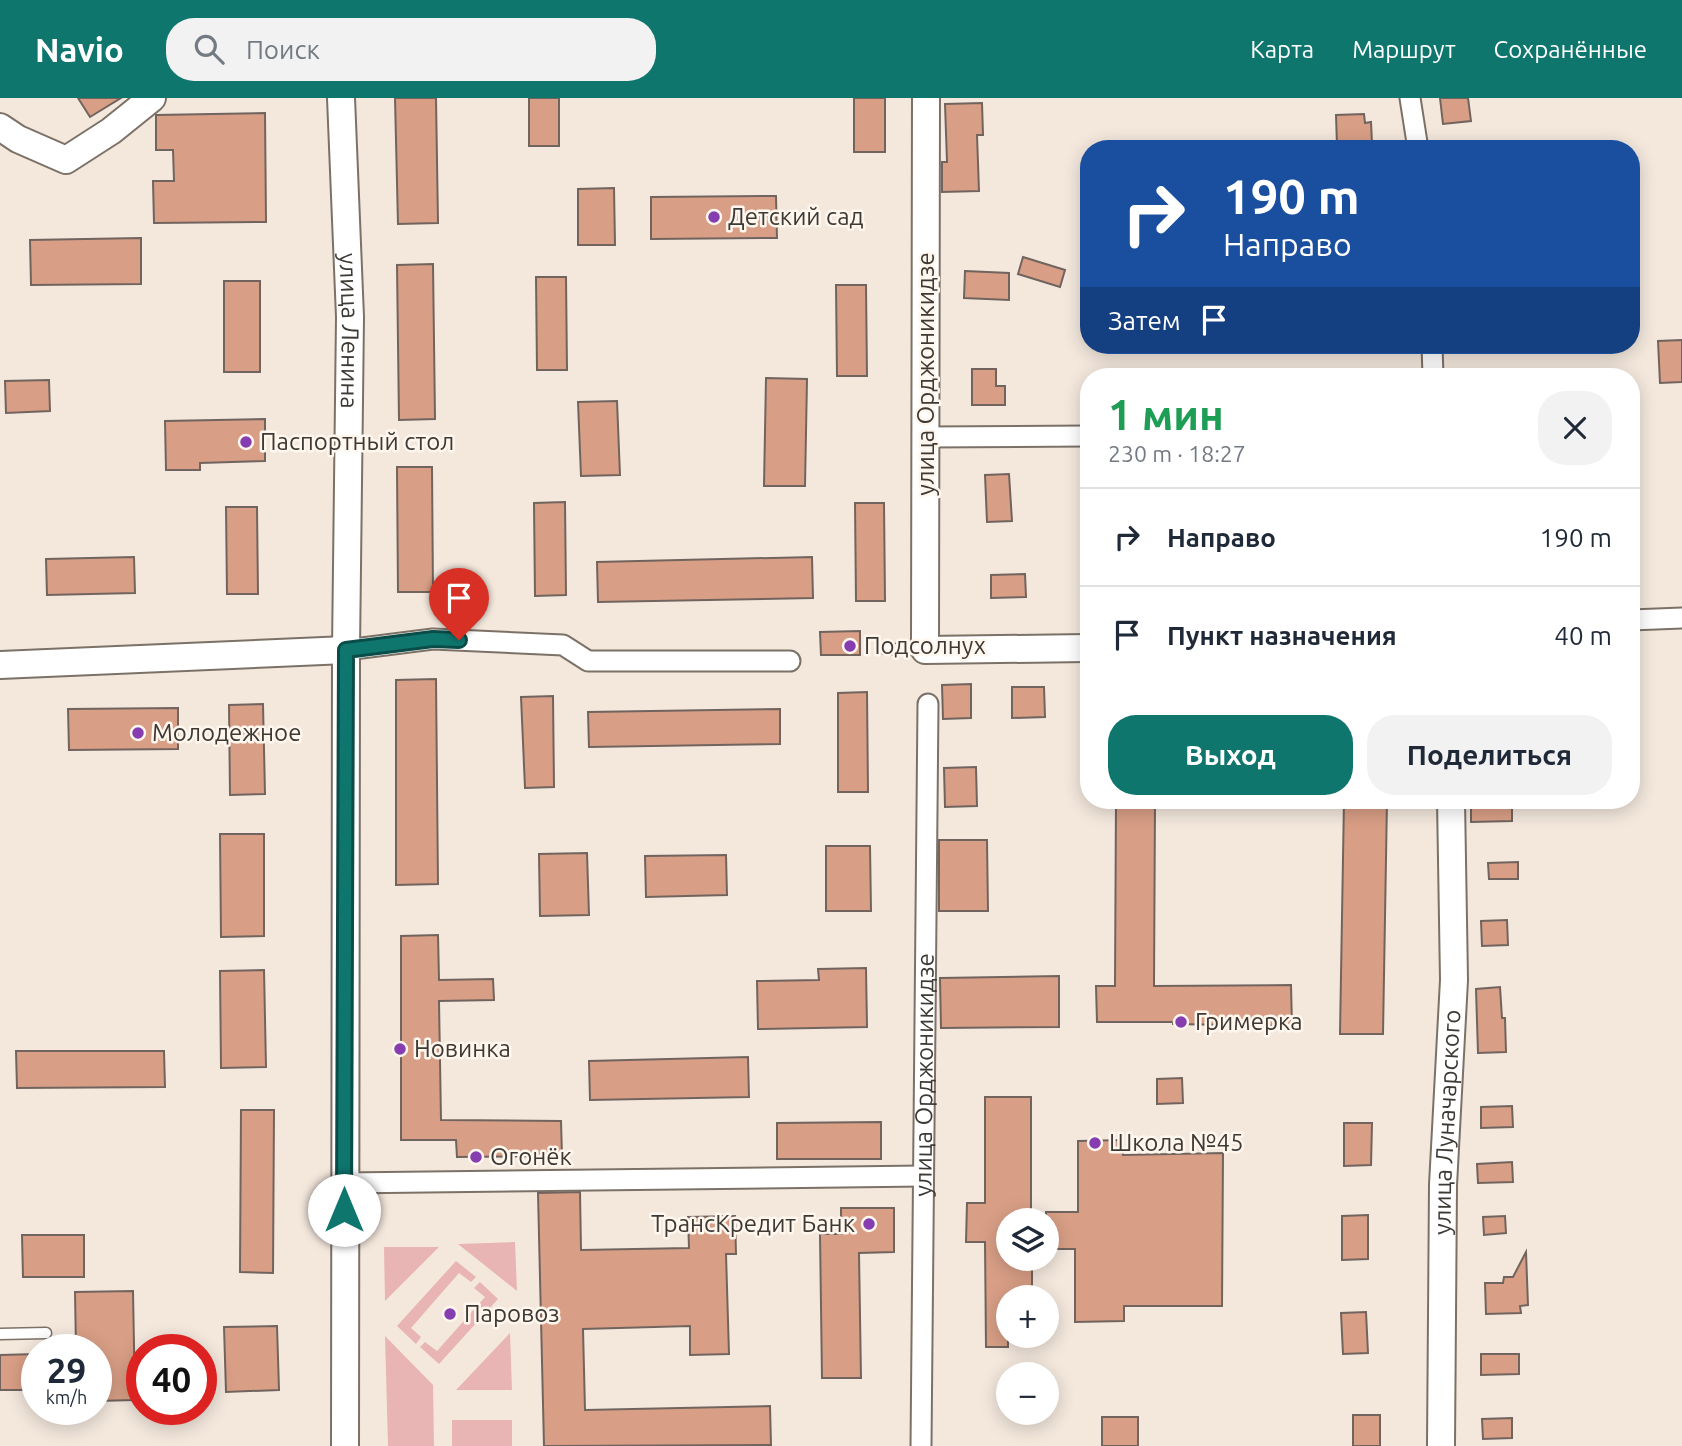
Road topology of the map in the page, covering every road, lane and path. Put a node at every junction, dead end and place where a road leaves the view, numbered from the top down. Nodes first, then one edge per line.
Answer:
1 (152, 98) edge
2 (341, 98) edge
3 (926, 98) edge
4 (1410, 98) edge
5 (0, 127) edge
6 (1417, 140) edge
7 (1080, 436) edge
8 (926, 437) junction
9 (1682, 618) edge
10 (1640, 620) edge
11 (1080, 648) edge
12 (885, 649) dead end
13 (346, 650) junction
14 (925, 650) junction
15 (790, 661) dead end
16 (0, 665) edge
17 (928, 704) dead end
18 (1451, 809) edge
19 (923, 1176) junction
20 (344, 1184) junction
21 (46, 1333) dead end
22 (0, 1334) edge
23 (345, 1446) edge
24 (921, 1446) edge
25 (1441, 1446) edge

1 - 5 street
2 - 13 street, улица Ленина
3 - 8 street, улица Орджоникидзе
4 - 6 street
7 - 8 street
8 - 14 street, улица Орджоникидзе
9 - 10 street
11 - 14 street
12 - 14 lane
13 - 15 street
13 - 16 street
13 - 20 street, улица Ленина
17 - 19 street, улица Орджоникидзе
18 - 25 street, улица Луначарского
19 - 20 street
19 - 24 street, улица Орджоникидзе
20 - 23 street, улица Ленина
21 - 22 lane

